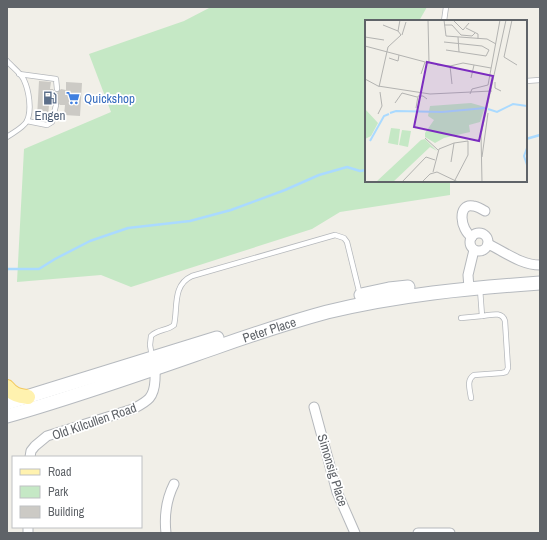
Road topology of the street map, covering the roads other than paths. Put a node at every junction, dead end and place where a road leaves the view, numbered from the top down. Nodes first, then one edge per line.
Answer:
1 (446, 7) edge
2 (444, 20) edge
3 (7, 61) edge
4 (20, 74) junction
5 (540, 80) edge
6 (527, 81) edge
7 (57, 89) dead end
8 (56, 105) dead end
9 (27, 121) junction
10 (7, 137) edge
11 (485, 211) dead end
12 (472, 237) junction
13 (488, 244) junction
14 (474, 250) junction
15 (540, 265) edge
16 (540, 277) edge
17 (540, 284) edge
18 (473, 286) junction
19 (361, 300) junction
20 (482, 316) junction
21 (461, 318) dead end
22 (154, 363) junction
23 (7, 387) edge
24 (28, 397) junction
25 (471, 398) dead end
26 (7, 403) edge
27 (314, 406) dead end
28 (7, 416) edge
29 (30, 456) edge
30 (174, 484) dead end
31 (166, 533) edge
32 (355, 533) edge
33 (418, 533) edge
34 (450, 533) edge

1 - 2 lane
3 - 4 lane
4 - 7 lane
4 - 9 lane
5 - 6 lane
8 - 9 lane
9 - 10 lane
11 - 12 street
12 - 13 street
12 - 14 street
13 - 14 street
13 - 15 street
14 - 18 street
16 - 18 main road, Peter Place
17 - 18 main road, Peter Place
18 - 19 main road, Peter Place
18 - 20 lane
19 - 22 main road, Peter Place
19 - 22 lane
20 - 21 lane
20 - 25 lane
22 - 24 main road, Peter Place
22 - 28 main road, Peter Place
22 - 29 street, Old Kilcullen Road
23 - 24 main road
24 - 26 main road, Peter Place
27 - 32 street, Simonsig Place
30 - 31 street
33 - 34 street

